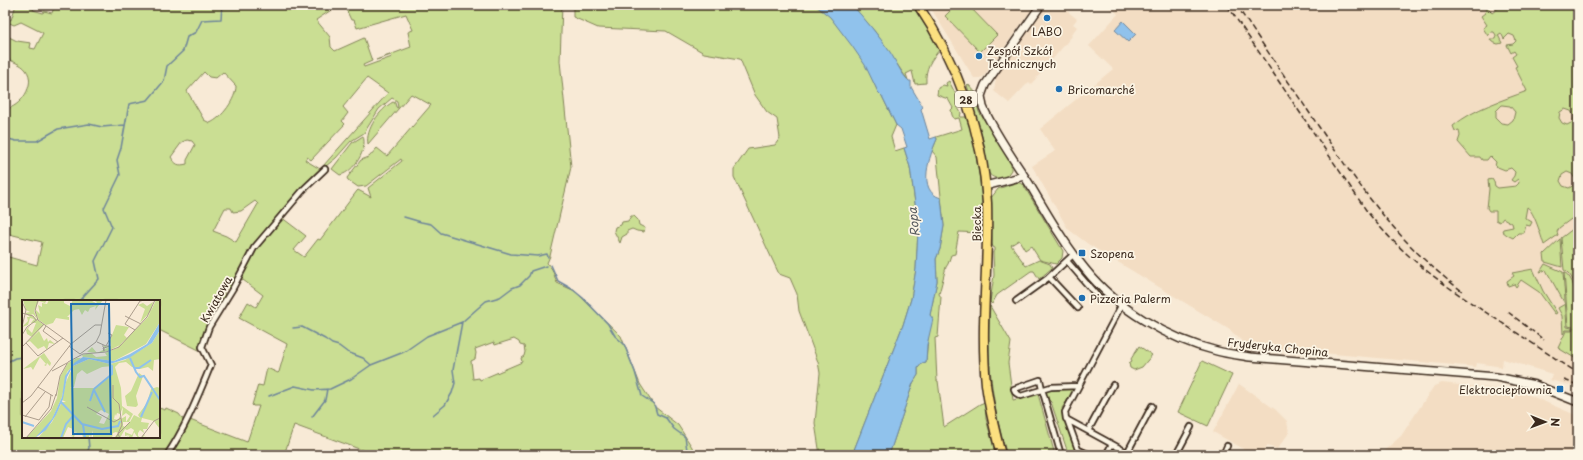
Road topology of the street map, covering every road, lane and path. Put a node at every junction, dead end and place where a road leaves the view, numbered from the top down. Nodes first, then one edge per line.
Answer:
1 (918, 5) edge
2 (1041, 5) edge
3 (325, 169) dead end
4 (1024, 176) junction
5 (985, 186) junction
6 (1074, 254) junction
7 (1066, 261) junction
8 (1049, 277) junction
9 (1112, 296) junction
10 (1016, 300) dead end
11 (1122, 304) junction
12 (1078, 308) dead end
13 (1113, 385) dead end
14 (1078, 386) junction
15 (1042, 390) junction
16 (1578, 402) edge
17 (1152, 406) dead end
18 (1066, 419) junction
19 (1191, 427) dead end
20 (1088, 431) junction
21 (1112, 444) junction
22 (1227, 446) dead end
23 (1079, 453) edge
24 (1130, 454) edge
25 (167, 455) edge
26 (1001, 455) edge
27 (1061, 455) edge
28 (1090, 455) edge
29 (1106, 455) edge
30 (1176, 455) edge
31 (1223, 455) edge

1 - 5 main road, Biecka / 28
2 - 4 street, Fryderyka Chopina
3 - 25 street, Kwiatowa
4 - 5 street
4 - 6 street, Fryderyka Chopina
5 - 26 main road, Biecka / 28
6 - 7 street
6 - 9 street, Fryderyka Chopina
7 - 8 street
7 - 9 street
8 - 10 street
8 - 12 street
9 - 11 street, Fryderyka Chopina
11 - 14 street
11 - 16 street, Fryderyka Chopina
13 - 20 street
14 - 15 street
14 - 18 street
15 - 15 street
15 - 27 street
17 - 24 street
18 - 20 street
18 - 23 street
19 - 30 street
20 - 21 street
21 - 24 street
21 - 29 street
22 - 31 street
23 - 28 street

